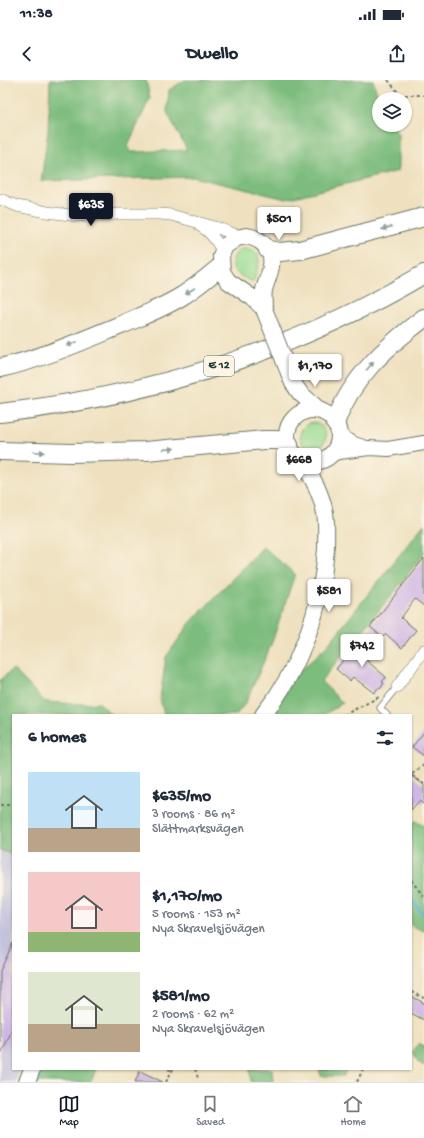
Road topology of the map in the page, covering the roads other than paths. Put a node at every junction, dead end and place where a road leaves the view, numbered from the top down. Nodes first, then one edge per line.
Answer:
1 (0, 199) edge
2 (424, 217) edge
3 (191, 221) junction
4 (242, 237) junction
5 (268, 250) junction
6 (221, 259) junction
7 (424, 274) edge
8 (424, 284) edge
9 (264, 309) junction
10 (424, 318) edge
11 (0, 368) edge
12 (293, 383) junction
13 (319, 410) junction
14 (0, 413) edge
15 (295, 418) junction
16 (0, 421) edge
17 (337, 429) junction
18 (424, 443) edge
19 (369, 448) junction
20 (0, 451) edge
21 (294, 451) junction
22 (327, 457) junction
23 (320, 493) junction
24 (424, 650) edge
25 (397, 687) joint
26 (264, 714) edge
27 (387, 714) edge
28 (32, 1070) edge
29 (27, 1082) edge

1 - 3 street
2 -> 5 highway
3 - 4 street
3 - 6 street
4 - 5 main road
4 - 6 main road
5 - 9 main road
6 - 9 main road
6 -> 11 highway
7 - 14 highway, E 12
8 - 16 highway, E 12
9 - 12 main road, bridge
17 -> 10 highway
12 - 13 main road
12 - 15 main road
13 - 15 main road
13 - 17 main road
15 - 21 main road
17 - 19 street
17 - 22 main road
18 - 19 street
19 - 22 street
20 -> 21 highway
21 - 22 main road
21 - 23 main road
22 - 23 main road
23 - 26 main road
24 - 25 street
25 - 27 lane
28 - 29 main road

